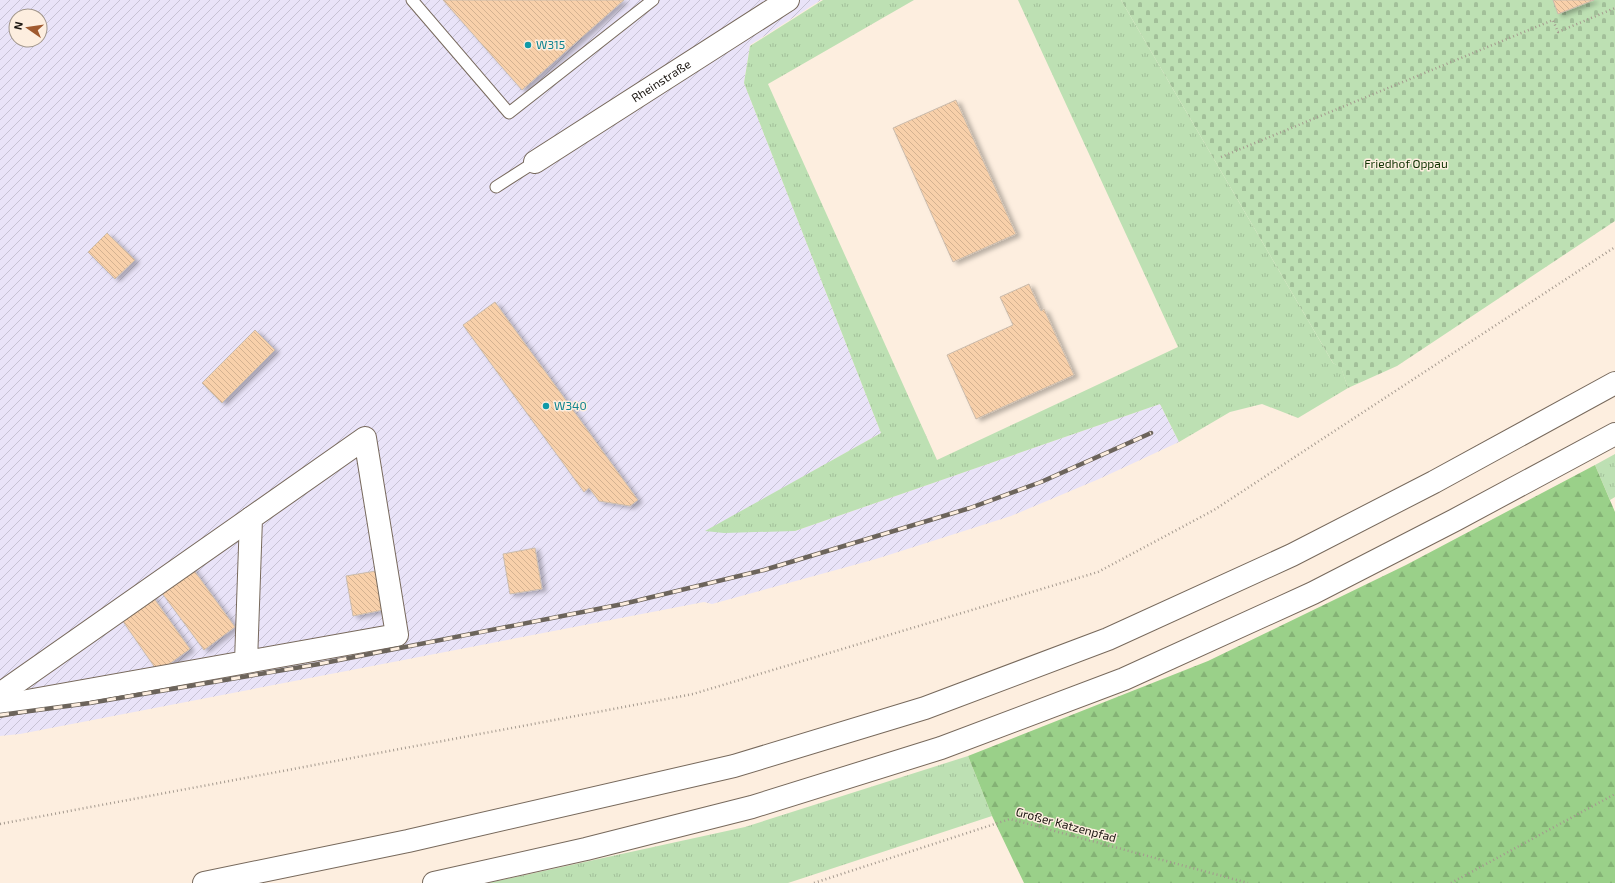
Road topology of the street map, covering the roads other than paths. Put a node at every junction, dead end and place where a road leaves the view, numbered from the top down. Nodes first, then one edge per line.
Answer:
1 (412, 0) edge
2 (653, 0) edge
3 (788, 0) edge
4 (535, 162) joint
5 (496, 187) dead end
6 (1615, 384) edge
7 (1615, 434) edge
8 (251, 518) junction
9 (246, 662) junction
10 (0, 694) edge
11 (0, 706) edge
12 (204, 883) edge
13 (434, 883) edge

1 - 2 lane
3 - 4 main road, Rheinstraße
4 - 5 lane
6 - 12 main road
7 - 13 main road
8 - 9 main road
8 - 9 main road
8 - 10 main road
9 - 11 main road

